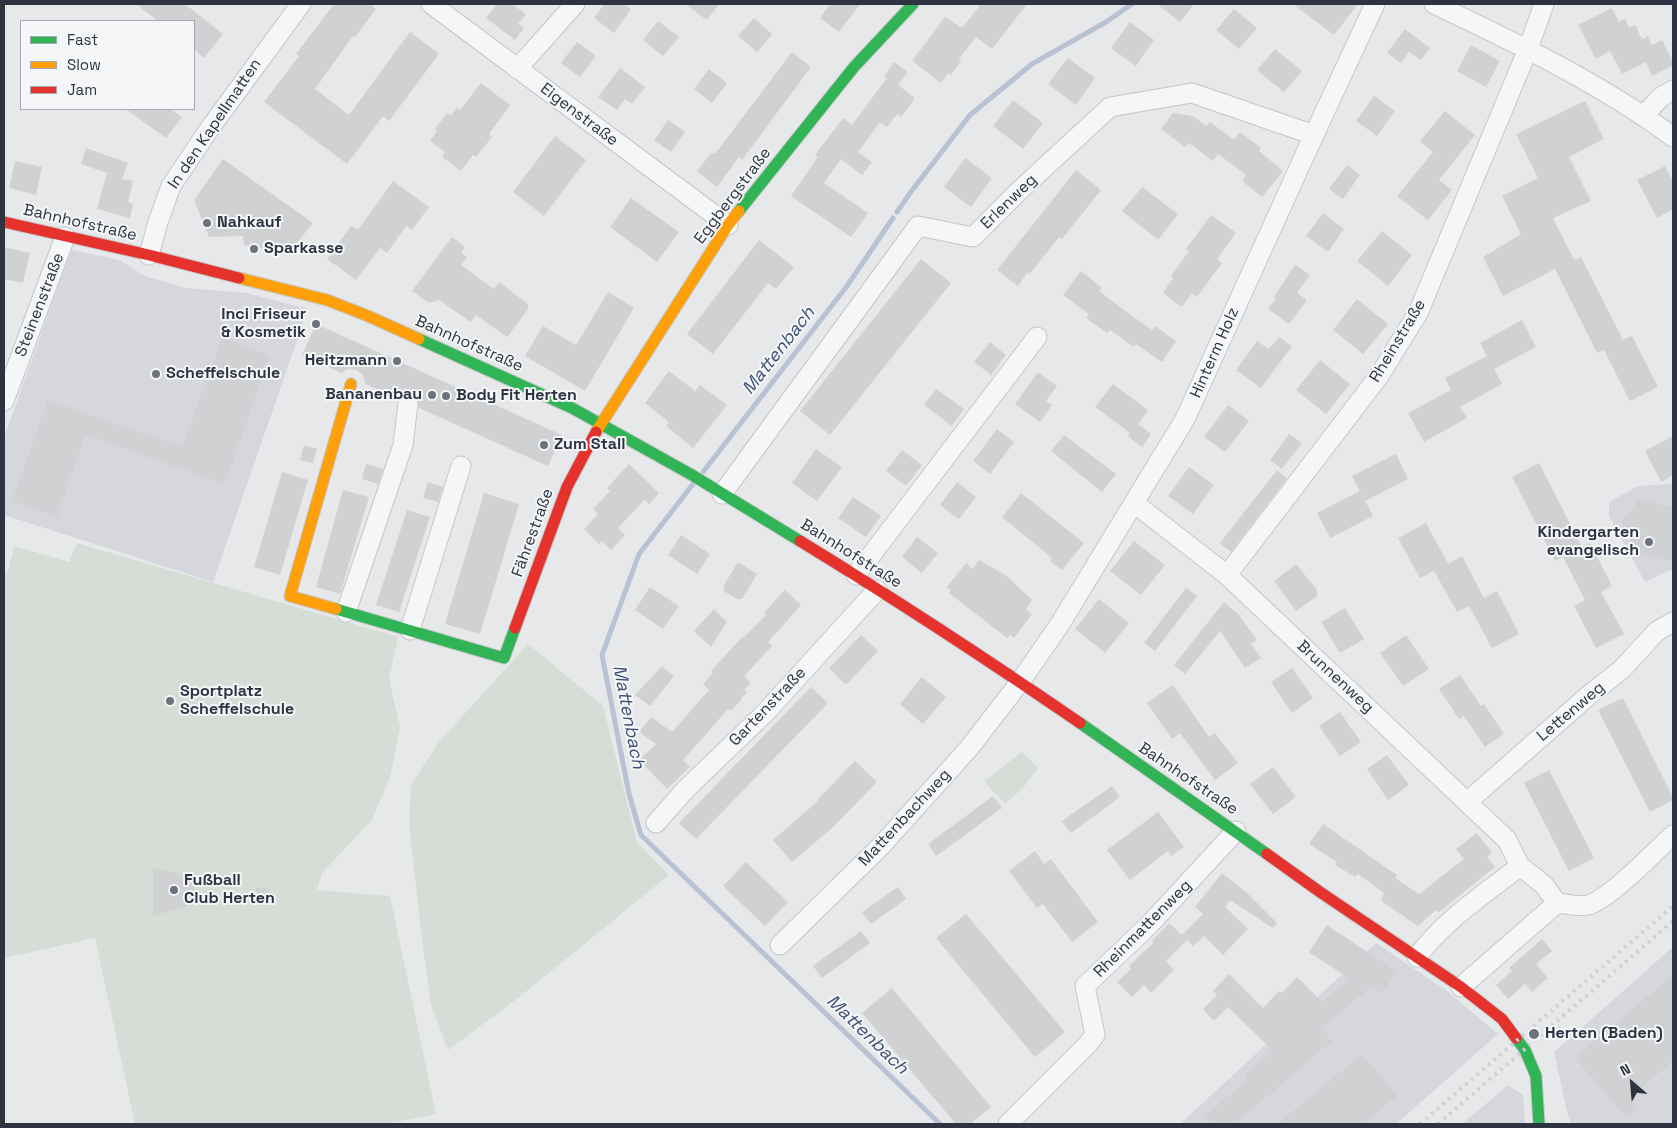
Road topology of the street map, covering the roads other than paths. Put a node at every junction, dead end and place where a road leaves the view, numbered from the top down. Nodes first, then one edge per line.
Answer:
1 (301, 4) edge
2 (431, 4) edge
3 (575, 4) edge
4 (913, 4) edge
5 (1375, 4) edge
6 (1434, 4) edge
7 (1544, 4) edge
8 (1528, 49) junction
9 (517, 68) junction
10 (1673, 90) edge
11 (1644, 115) junction
12 (1314, 135) junction
13 (1673, 137) edge
14 (4, 222) edge
15 (728, 225) junction
16 (65, 238) junction
17 (149, 255) junction
18 (1037, 337) dead end
19 (351, 384) dead end
20 (4, 401) edge
21 (408, 404) dead end
22 (600, 424) junction
23 (461, 466) dead end
24 (716, 491) junction
25 (1134, 502) junction
26 (1227, 574) junction
27 (856, 575) junction
28 (878, 590) junction
29 (346, 612) junction
30 (1673, 622) edge
31 (410, 630) junction
32 (1020, 682) junction
33 (1467, 802) junction
34 (656, 823) dead end
35 (1236, 831) junction
36 (1673, 834) edge
37 (1520, 866) junction
38 (1557, 903) junction
39 (780, 945) dead end
40 (1417, 956) junction
41 (1462, 987) junction
42 (1008, 1124) edge
43 (1539, 1124) edge

1 - 17 street, In den Kapellmatten
2 - 9 street, Eigenstraße
3 - 9 street
4 - 15 street, Eggbergstraße
5 - 12 street, Hinterm Holz
6 - 8 street
7 - 8 street, Rheinstraße
8 - 11 street
8 - 26 street, Rheinstraße
9 - 15 street, Eigenstraße
10 - 11 street
11 - 13 street
12 - 24 street, Erlenweg
12 - 25 street, Hinterm Holz
14 - 16 street, Bahnhofstraße
15 - 22 street, Eggbergstraße
16 - 17 street, Bahnhofstraße
16 - 20 street, Steinenstraße
17 - 22 street, Bahnhofstraße
18 - 27 street
19 - 29 street
21 - 29 street
22 - 24 street, Bahnhofstraße
22 - 31 street, Fährestraße
23 - 31 street
24 - 27 street, Bahnhofstraße
25 - 26 street, Brunnenweg
25 - 32 street, Hinterm Holz
26 - 33 street, Brunnenweg
27 - 28 street, Bahnhofstraße
28 - 32 street, Bahnhofstraße
28 - 34 street, Gartenstraße
29 - 31 street
30 - 33 street, Lettenweg
32 - 35 street, Bahnhofstraße
32 - 39 street, Mattenbachweg
33 - 37 street, Brunnenweg
35 - 40 street, Bahnhofstraße
35 - 42 street, Rheinmattenweg
36 - 38 street
37 - 38 street
37 - 40 street
38 - 41 street
40 - 41 street, Bahnhofstraße
41 - 43 street, Bahnhofstraße

